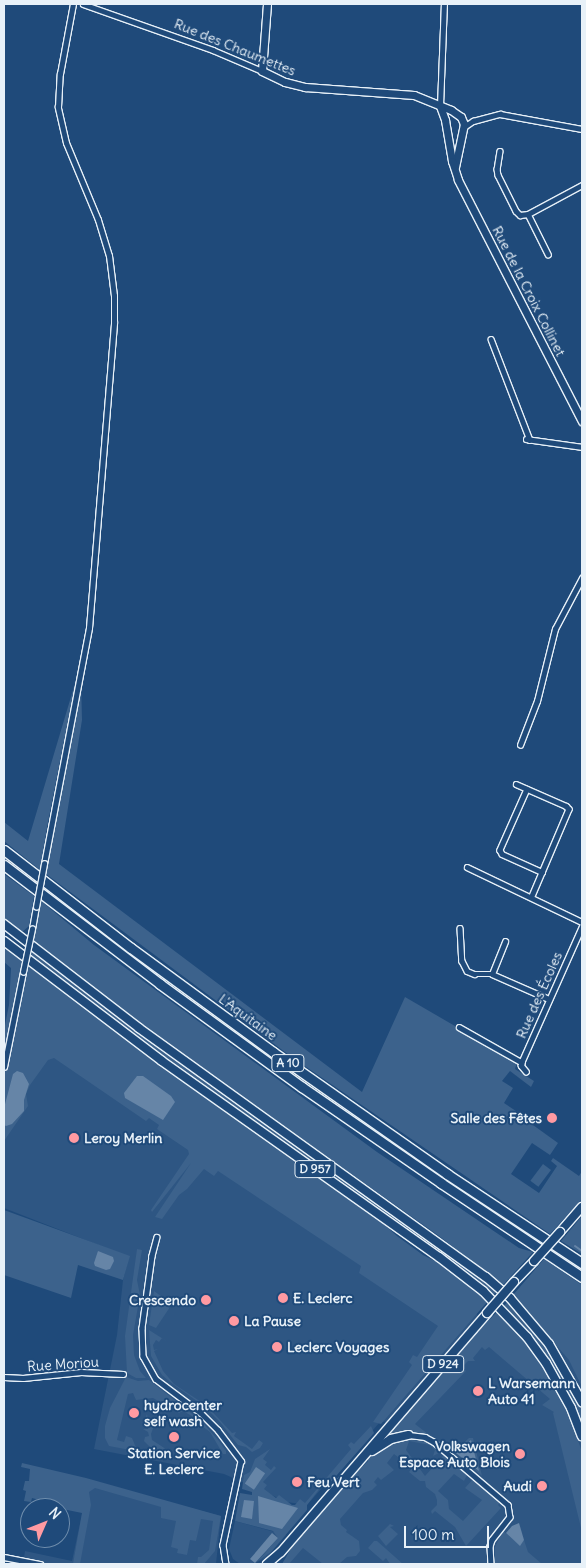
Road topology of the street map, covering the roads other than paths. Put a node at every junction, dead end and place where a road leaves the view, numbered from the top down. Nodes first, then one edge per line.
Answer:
1 (74, 4) edge
2 (83, 4) edge
3 (267, 4) edge
4 (444, 4) edge
5 (262, 71) junction
6 (440, 106) junction
7 (455, 113) junction
8 (462, 119) junction
9 (445, 120) junction
10 (473, 122) junction
11 (464, 127) junction
12 (582, 129) edge
13 (448, 136) junction
14 (461, 136) junction
15 (500, 151) dead end
16 (455, 172) junction
17 (582, 185) edge
18 (528, 214) junction
19 (548, 254) dead end
20 (491, 339) dead end
21 (582, 421) edge
22 (582, 447) edge
23 (582, 578) edge
24 (520, 745) dead end
25 (516, 784) dead end
26 (527, 789) junction
27 (4, 850) edge
28 (4, 864) edge
29 (466, 867) dead end
30 (542, 872) junction
31 (532, 896) junction
32 (4, 924) edge
33 (582, 924) edge
34 (460, 928) dead end
35 (4, 941) edge
36 (506, 942) dead end
37 (492, 974) junction
38 (549, 999) junction
39 (459, 1027) dead end
40 (521, 1062) junction
41 (4, 1067) edge
42 (526, 1072) dead end
43 (582, 1207) edge
44 (158, 1238) dead end
45 (582, 1263) edge
46 (582, 1277) edge
47 (123, 1374) dead end
48 (4, 1377) edge
49 (582, 1402) edge
50 (409, 1435) joint
51 (582, 1436) edge
52 (361, 1457) junction
53 (281, 1552) junction
54 (4, 1557) edge
55 (225, 1558) junction
56 (40, 1564) edge
57 (226, 1564) edge
58 (230, 1564) edge
59 (266, 1564) edge
60 (275, 1564) edge
61 (492, 1564) edge

1 - 41 street, bridge
2 - 5 street, Rue des Chaumettes
3 - 5 street
4 - 6 street
5 - 6 street, Rue des Chaumettes
6 - 7 street, Rue des Chaumettes
6 - 9 street
7 - 8 street
7 - 9 street
8 - 10 street
8 - 11 street
9 - 13 street
10 - 11 street
10 - 12 street
11 - 14 street
13 - 14 street
13 - 16 street, Rue de la Croix Collinet
14 - 16 street
15 - 18 street
16 - 21 street, Rue de la Croix Collinet
17 - 18 street
18 - 19 street
20 - 22 street
23 - 24 street
25 - 26 street
26 - 30 street
26 - 30 street
27 - 45 highway, L'Aquitaine / A 10
28 - 46 highway, L'Aquitaine / A 10
29 - 31 street
30 - 31 street
31 - 33 street
32 - 49 main road, D 957
33 - 38 street, Rue des Écoles
34 - 37 street
35 - 51 main road, D 957
36 - 37 street
37 - 38 street
38 - 40 street, Rue des Écoles
39 - 40 street
40 - 42 street
43 - 52 main road, D 924, bridge
44 - 55 street
47 - 48 street, Rue Moriou
50 - 52 main road
50 - 61 street
52 - 53 main road, D 924
53 - 59 main road, D 924
53 - 60 main road, D 924
54 - 56 street
55 - 57 street
55 - 58 street

